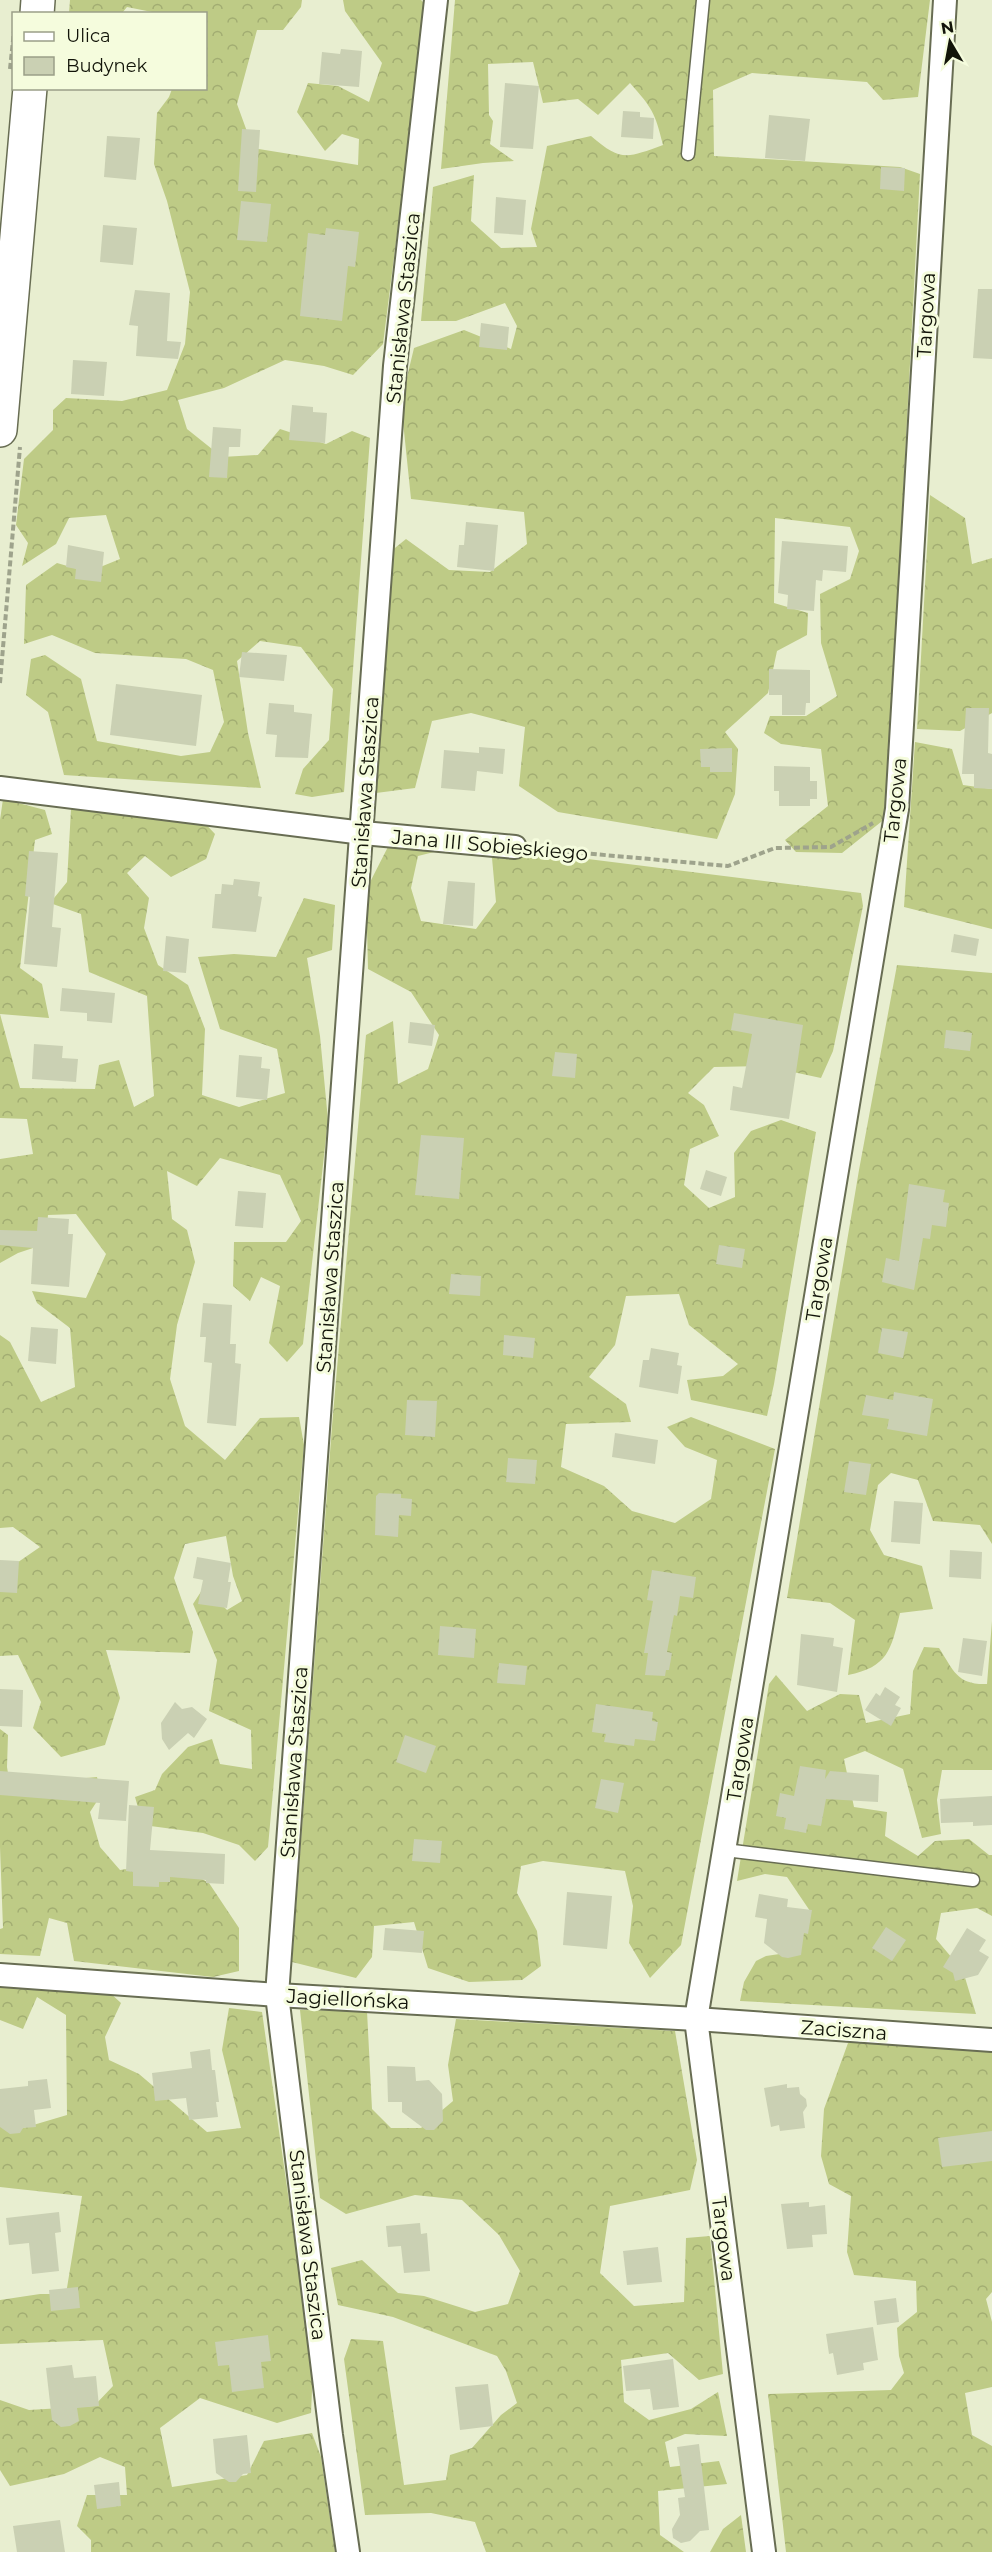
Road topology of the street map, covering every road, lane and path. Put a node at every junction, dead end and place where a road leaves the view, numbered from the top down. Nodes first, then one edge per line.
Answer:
1 (436, 0) edge
2 (703, 0) edge
3 (945, 0) edge
4 (30, 90) edge
5 (688, 154) dead end
6 (0, 430) edge
7 (0, 788) edge
8 (897, 809) junction
9 (363, 833) junction
10 (515, 847) joint
11 (725, 1850) junction
12 (973, 1880) dead end
13 (0, 1975) edge
14 (277, 1995) junction
15 (696, 2019) junction
16 (992, 2040) edge
17 (348, 2552) edge
18 (764, 2552) edge

1 - 9 street, Stanisława Staszica
2 - 5 lane
3 - 8 street, Targowa
4 - 6 street
7 - 9 street, Jana III Sobieskiego
8 - 10 path, Jana III Sobieskiego
8 - 11 street, Targowa
9 - 10 street, Jana III Sobieskiego
9 - 14 street, Stanisława Staszica
11 - 12 lane
11 - 15 street, Targowa
13 - 14 street, Jagiellońska
14 - 15 street, Jagiellońska
14 - 17 street, Stanisława Staszica
15 - 16 street, Zaciszna
15 - 18 street, Targowa

